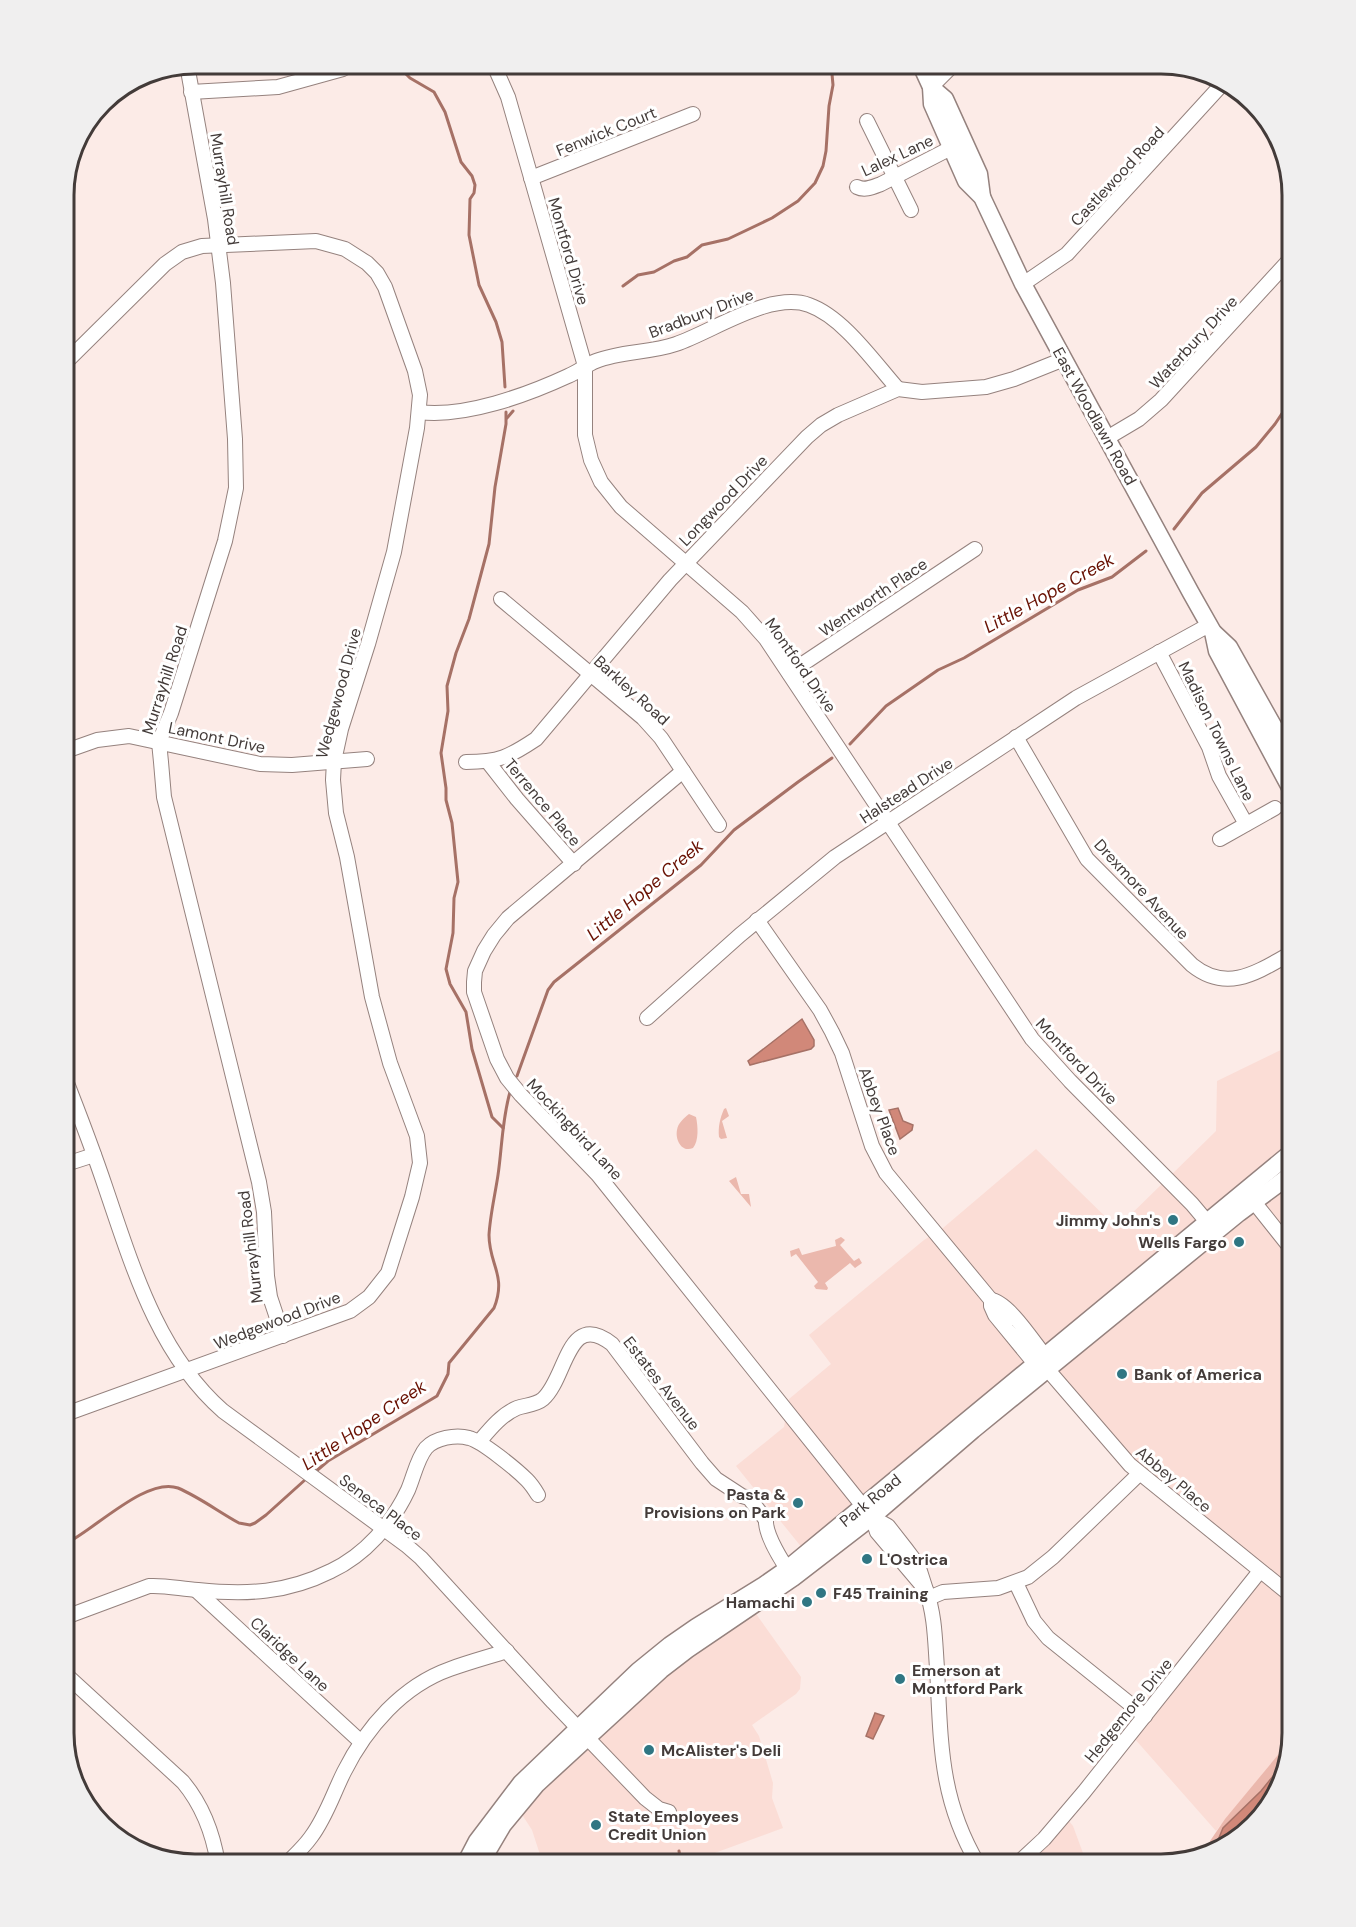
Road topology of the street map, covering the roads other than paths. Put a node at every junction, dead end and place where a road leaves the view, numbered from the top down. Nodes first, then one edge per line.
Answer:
1 (188, 74) edge
2 (325, 74) edge
3 (498, 74) edge
4 (925, 74) edge
5 (945, 74) edge
6 (931, 87) junction
7 (1218, 88) edge
8 (191, 92) junction
9 (693, 114) dead end
10 (867, 121) dead end
11 (951, 148) junction
12 (895, 177) junction
13 (531, 178) junction
14 (857, 188) dead end
15 (981, 197) junction
16 (911, 210) dead end
17 (218, 245) junction
18 (1282, 268) edge
19 (1023, 284) junction
20 (74, 354) edge
21 (1064, 359) junction
22 (585, 366) junction
23 (898, 389) junction
24 (419, 412) junction
25 (1107, 438) junction
26 (975, 549) dead end
27 (686, 562) junction
28 (501, 599) dead end
29 (1211, 628) junction
30 (1160, 652) junction
31 (789, 673) junction
32 (591, 674) junction
33 (1016, 737) junction
34 (1282, 741) edge
35 (159, 742) junction
36 (74, 748) edge
37 (367, 759) dead end
38 (334, 760) junction
39 (466, 762) dead end
40 (488, 762) junction
41 (683, 771) junction
42 (1282, 772) edge
43 (1275, 808) dead end
44 (887, 823) junction
45 (719, 825) dead end
46 (1246, 825) junction
47 (1220, 838) dead end
48 (574, 864) junction
49 (757, 920) junction
50 (1282, 957) edge
51 (646, 1018) dead end
52 (74, 1102) edge
53 (94, 1155) junction
54 (74, 1161) edge
55 (1282, 1161) edge
56 (1282, 1181) edge
57 (1254, 1202) junction
58 (1212, 1227) junction
59 (1282, 1237) edge
60 (283, 1336) junction
61 (1043, 1363) junction
62 (186, 1371) junction
63 (74, 1411) edge
64 (479, 1442) junction
65 (1139, 1474) junction
66 (538, 1495) dead end
67 (867, 1511) junction
68 (384, 1528) junction
69 (1260, 1570) junction
70 (790, 1573) junction
71 (1016, 1583) junction
72 (1282, 1588) edge
73 (196, 1590) junction
74 (928, 1594) junction
75 (74, 1614) edge
76 (507, 1651) junction
77 (74, 1682) edge
78 (1145, 1716) junction
79 (584, 1733) junction
80 (362, 1742) junction
81 (669, 1812) dead end
82 (215, 1853) edge
83 (296, 1853) edge
84 (471, 1853) edge
85 (486, 1853) edge
86 (973, 1854) edge
87 (1028, 1854) edge

1 - 8 street, Murrayhill Road
2 - 8 street
3 - 13 street, Montford Drive
4 - 6 main road, East Woodlawn Road
5 - 6 street
6 - 11 main road, East Woodlawn Road
6 - 15 main road, East Woodlawn Road
7 - 19 street, Castlewood Road
8 - 17 street, Murrayhill Road
9 - 13 street, Fenwick Court
10 - 12 street
11 - 12 street, Lalex Lane
11 - 15 main road, East Woodlawn Road
12 - 14 street, Lalex Lane
12 - 16 street
13 - 22 street, Montford Drive
15 - 19 main road, East Woodlawn Road
17 - 20 street, Wedgewood Drive
17 - 24 street, Wedgewood Drive
17 - 35 street, Murrayhill Road
18 - 25 street, Waterbury Drive
19 - 21 main road, East Woodlawn Road
21 - 23 street, Longwood Drive
21 - 25 main road, East Woodlawn Road
22 - 23 street, Bradbury Drive
22 - 24 street, Bradbury Drive
22 - 27 street, Montford Drive
23 - 27 street, Longwood Drive
24 - 38 street, Wedgewood Drive
25 - 29 main road, East Woodlawn Road
26 - 31 street, Wentworth Place
27 - 31 street, Montford Drive
27 - 32 street, Longwood Drive
28 - 32 street, Barkley Road
29 - 30 street, Halstead Drive
29 - 34 main road, East Woodlawn Road
29 - 42 main road, East Woodlawn Road
30 - 33 street, Halstead Drive
30 - 46 street, Madison Towns Lane
31 - 44 street, Montford Drive
32 - 40 street, Longwood Drive
32 - 41 street, Barkley Road
33 - 44 street, Halstead Drive
33 - 50 street, Drexmore Avenue
35 - 36 street, Lamont Drive
35 - 38 street, Lamont Drive
35 - 60 street, Murrayhill Road
37 - 38 street, Lamont Drive
38 - 60 street, Wedgewood Drive
39 - 40 street, Longwood Drive
40 - 48 street, Terrence Place
41 - 45 street, Barkley Road
41 - 48 street, Mockingbird Lane
43 - 46 street
44 - 49 street, Halstead Drive
44 - 58 street, Montford Drive
46 - 47 street
48 - 67 street, Mockingbird Lane
49 - 51 street, Halstead Drive
49 - 61 street, Abbey Place
52 - 53 street, Seneca Place
53 - 54 street
53 - 62 street, Seneca Place
55 - 58 main road, Park Road
56 - 57 main road, Park Road
57 - 58 main road, Park Road
57 - 59 street
58 - 61 main road, Park Road
60 - 62 street, Wedgewood Drive
61 - 65 street, Abbey Place
61 - 67 main road, Park Road
62 - 63 street, Wedgewood Drive
62 - 68 street, Seneca Place
64 - 66 street
64 - 68 street
64 - 70 street, Estates Avenue
65 - 69 street, Abbey Place
65 - 71 street
67 - 70 main road, Park Road
67 - 74 street, Mockingbird Lane
68 - 73 street
68 - 76 street, Seneca Place
69 - 72 street, Abbey Place
69 - 78 street, Hedgemore Drive
70 - 79 main road, Park Road
71 - 74 street
71 - 78 street
73 - 75 street
73 - 80 street, Claridge Lane
74 - 86 street
76 - 79 street, Seneca Place
76 - 80 street
77 - 82 street
78 - 87 street, Hedgemore Drive
79 - 81 street, Seneca Place
79 - 84 main road, Park Road
79 - 85 main road, Park Road
80 - 83 street

